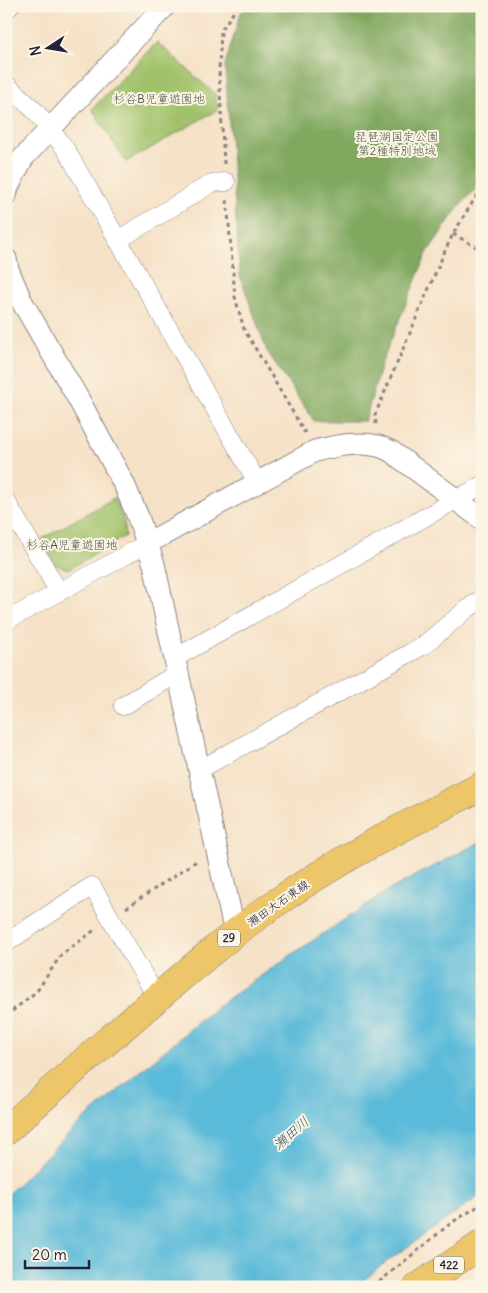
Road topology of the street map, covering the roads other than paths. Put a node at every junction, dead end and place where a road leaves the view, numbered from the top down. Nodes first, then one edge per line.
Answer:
1 (10, 6) edge
2 (165, 6) edge
3 (6, 10) edge
4 (6, 84) edge
5 (50, 129) junction
6 (226, 182) road end
7 (6, 195) edge
8 (118, 240) junction
9 (6, 259) edge
10 (257, 482) junction
11 (482, 485) edge
12 (456, 500) junction
13 (6, 501) edge
14 (482, 519) edge
15 (148, 543) junction
16 (59, 592) junction
17 (482, 599) edge
18 (6, 621) edge
19 (176, 666) junction
20 (123, 706) dead end
21 (199, 770) junction
22 (482, 786) edge
23 (235, 933) junction
24 (6, 943) edge
25 (157, 998) junction
26 (6, 1131) edge
27 (482, 1244) edge
28 (418, 1287) edge

1 - 3 street
2 - 5 street
4 - 5 street
5 - 7 street
5 - 8 street
6 - 8 street
8 - 10 street
9 - 15 street
10 - 12 street
10 - 15 street
11 - 12 street
12 - 14 street
12 - 19 street
13 - 16 street
15 - 16 street
15 - 19 street
16 - 18 street
17 - 21 street
19 - 20 street
19 - 21 street
21 - 23 street
22 - 23 main road, 瀬田大石東線 / 29
23 - 25 main road, 瀬田大石東線 / 29
24 - 25 street
25 - 26 main road, 瀬田大石東線 / 29
27 - 28 main road, 422

